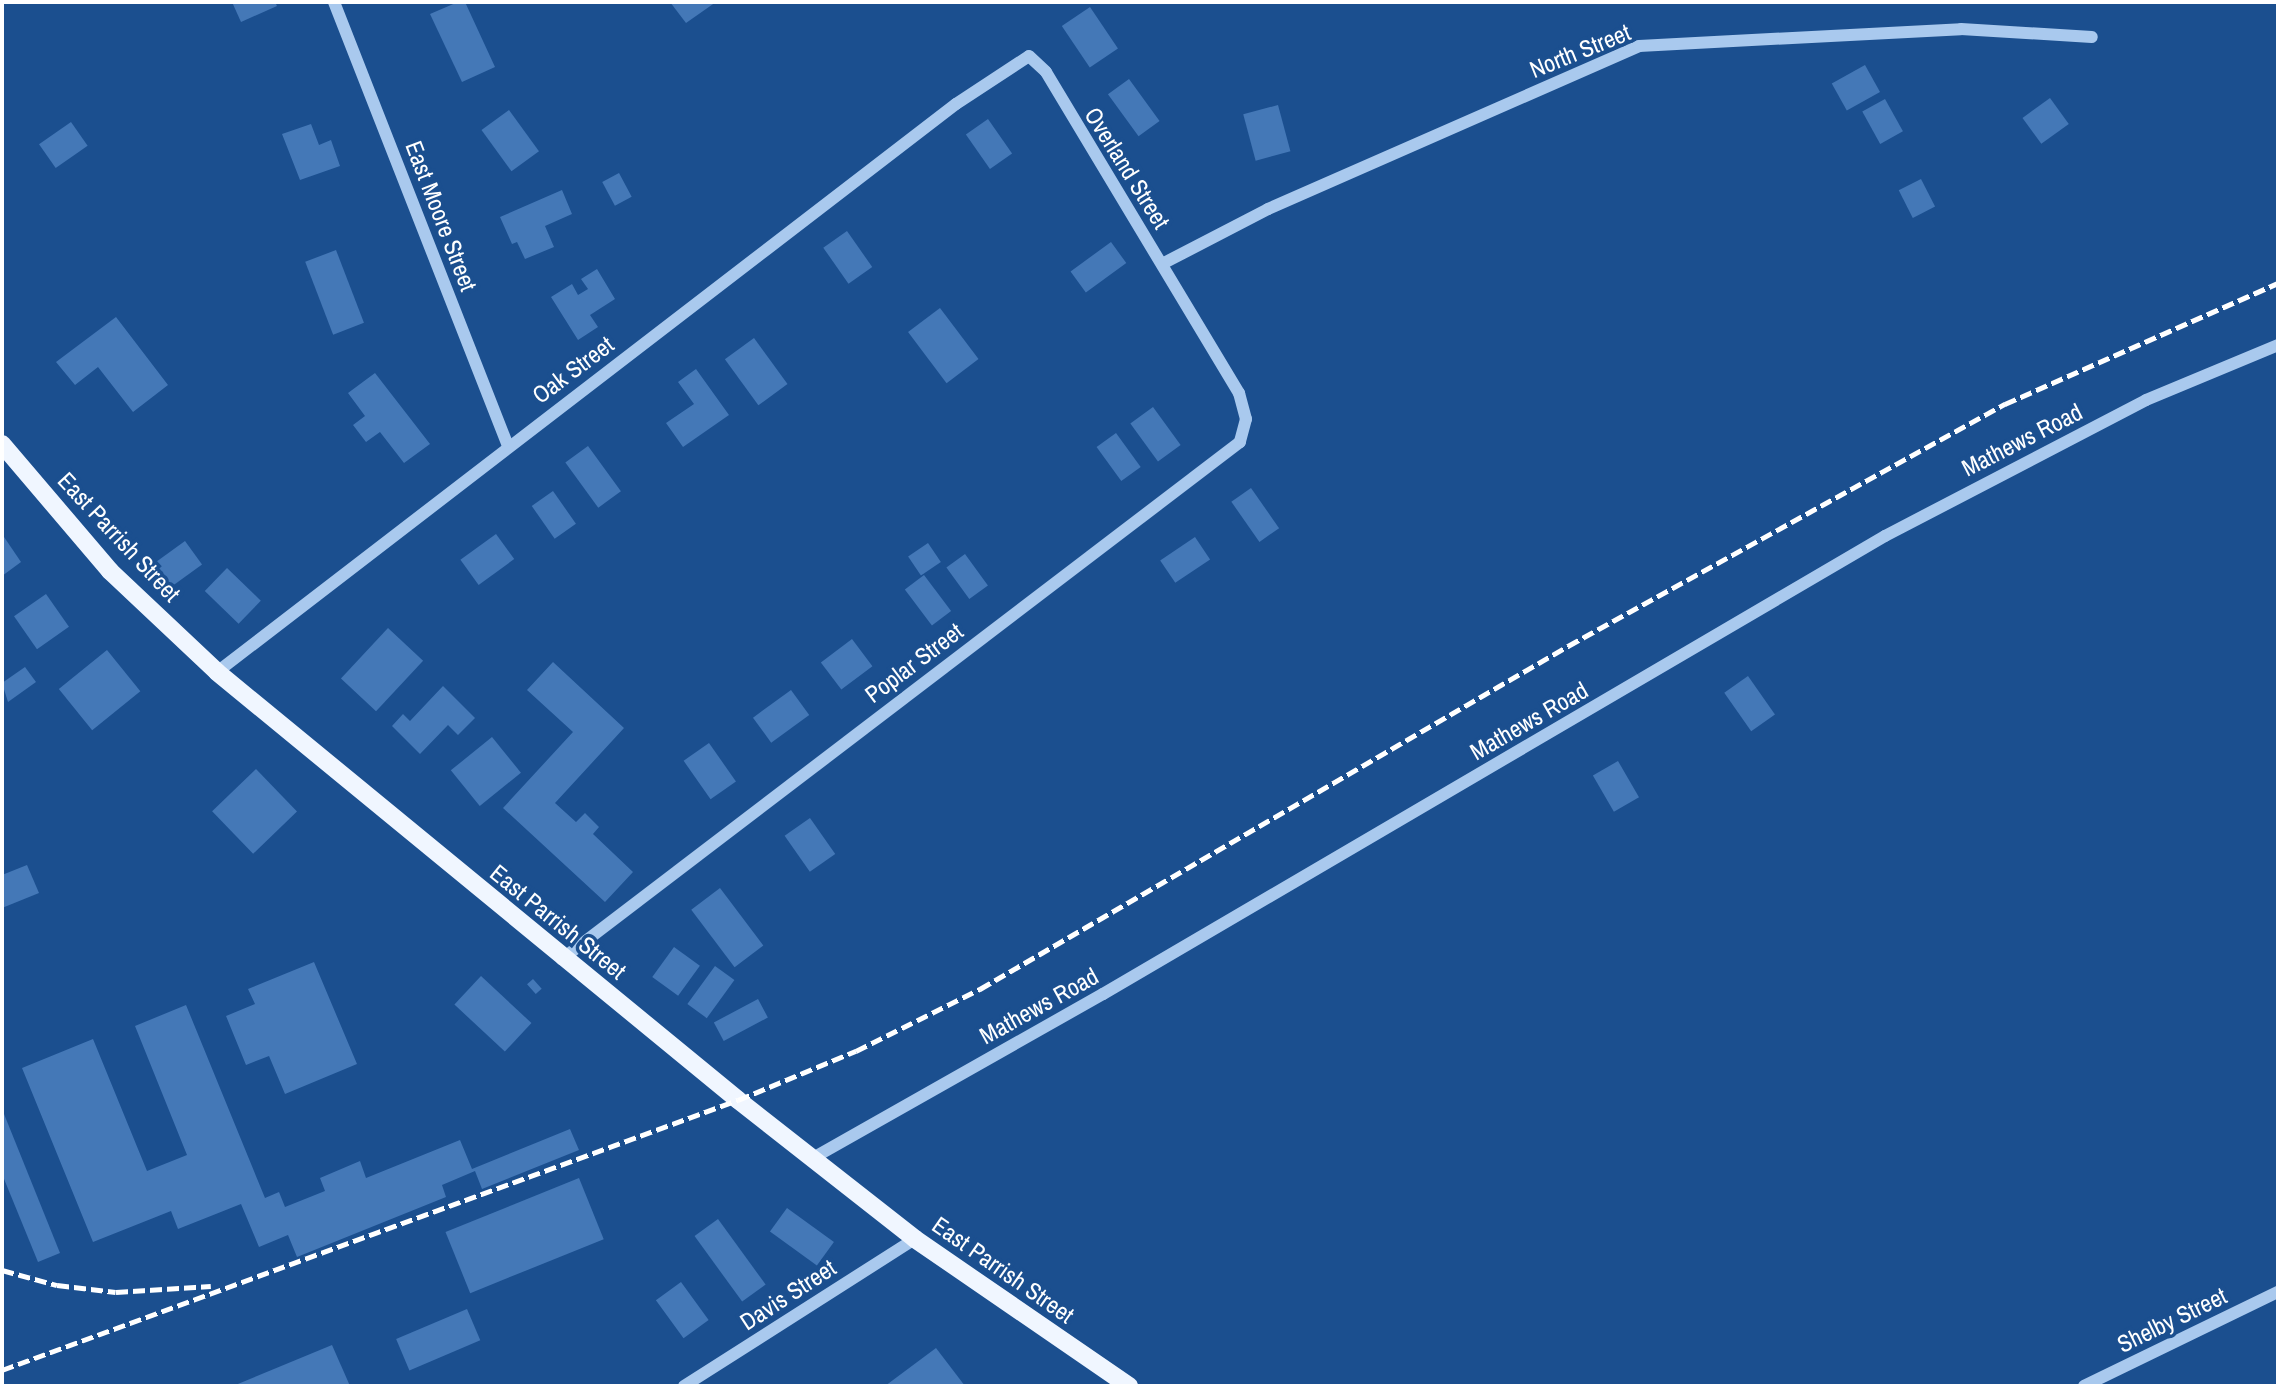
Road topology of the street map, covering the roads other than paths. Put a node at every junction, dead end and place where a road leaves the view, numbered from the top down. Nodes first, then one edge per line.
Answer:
1 (334, 2) edge
2 (2092, 37) dead end
3 (956, 104) joint
4 (1162, 264) junction
5 (2278, 345) edge
6 (1231, 380) joint
7 (2, 443) edge
8 (508, 446) junction
9 (218, 672) junction
10 (562, 958) junction
11 (813, 1157) junction
12 (915, 1238) junction
13 (2278, 1292) edge
14 (684, 1386) edge
15 (1129, 1386) edge
16 (2084, 1386) edge

1 - 8 street, East Moore Street
2 - 4 street, North Street
3 - 4 street, Overland Street
3 - 8 street, Oak Street
4 - 6 street, Overland Street
5 - 11 street, Mathews Road
6 - 10 street, Poplar Street
7 - 9 main road, East Parrish Street
8 - 9 street, Oak Street
9 - 10 main road, East Parrish Street
10 - 11 main road, East Parrish Street
11 - 12 main road, East Parrish Street
12 - 14 street, Davis Street
12 - 15 main road, East Parrish Street
13 - 16 street, Shelby Street

